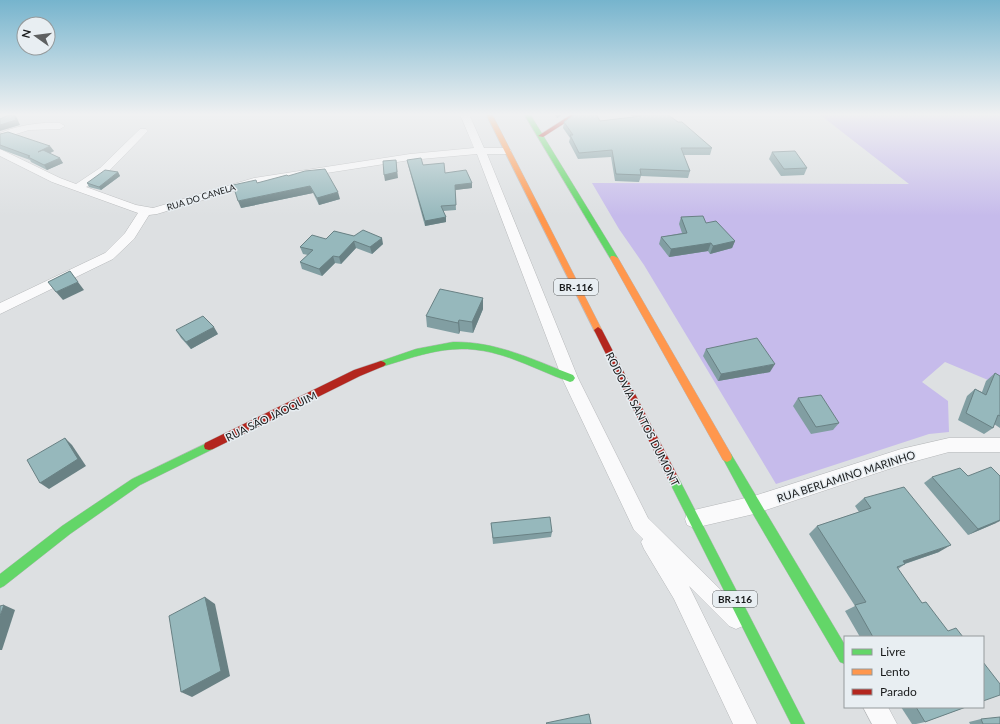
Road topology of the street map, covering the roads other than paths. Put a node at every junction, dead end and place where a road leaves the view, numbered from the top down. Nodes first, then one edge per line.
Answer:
1 (126, 148) edge
2 (479, 148) edge
3 (505, 148) edge
4 (548, 148) edge
5 (480, 151) junction
6 (507, 151) junction
7 (0, 152) edge
8 (77, 188) junction
9 (145, 211) junction
10 (0, 309) edge
11 (570, 378) junction
12 (1000, 445) edge
13 (754, 505) junction
14 (694, 519) junction
15 (641, 524) junction
16 (0, 582) edge
17 (753, 635) junction
18 (844, 655) edge
19 (876, 708) edge
20 (745, 724) edge
21 (798, 724) edge
22 (885, 724) edge

1 - 8 street
2 - 5 street
3 - 6 main road, RODOVIA SANTOS DUMONT / BR-116
4 - 13 main road
5 - 6 street, RUA DO CANELA
5 - 9 street, RUA DO CANELA
5 - 11 street
6 - 14 main road, RODOVIA SANTOS DUMONT / BR-116
7 - 8 street, RUA DO CANELA
8 - 9 street, RUA DO CANELA
9 - 10 street
11 - 15 street
11 - 16 main road, RUA SÃO JAOQUIM
12 - 13 street, RUA BERLAMINO MARINHO
13 - 14 street, RUA BERLAMINO MARINHO
13 - 18 main road
14 - 17 main road, RODOVIA SANTOS DUMONT / BR-116
15 - 17 street
15 - 20 street
17 - 21 main road, RODOVIA SANTOS DUMONT / BR-116
19 - 22 street

